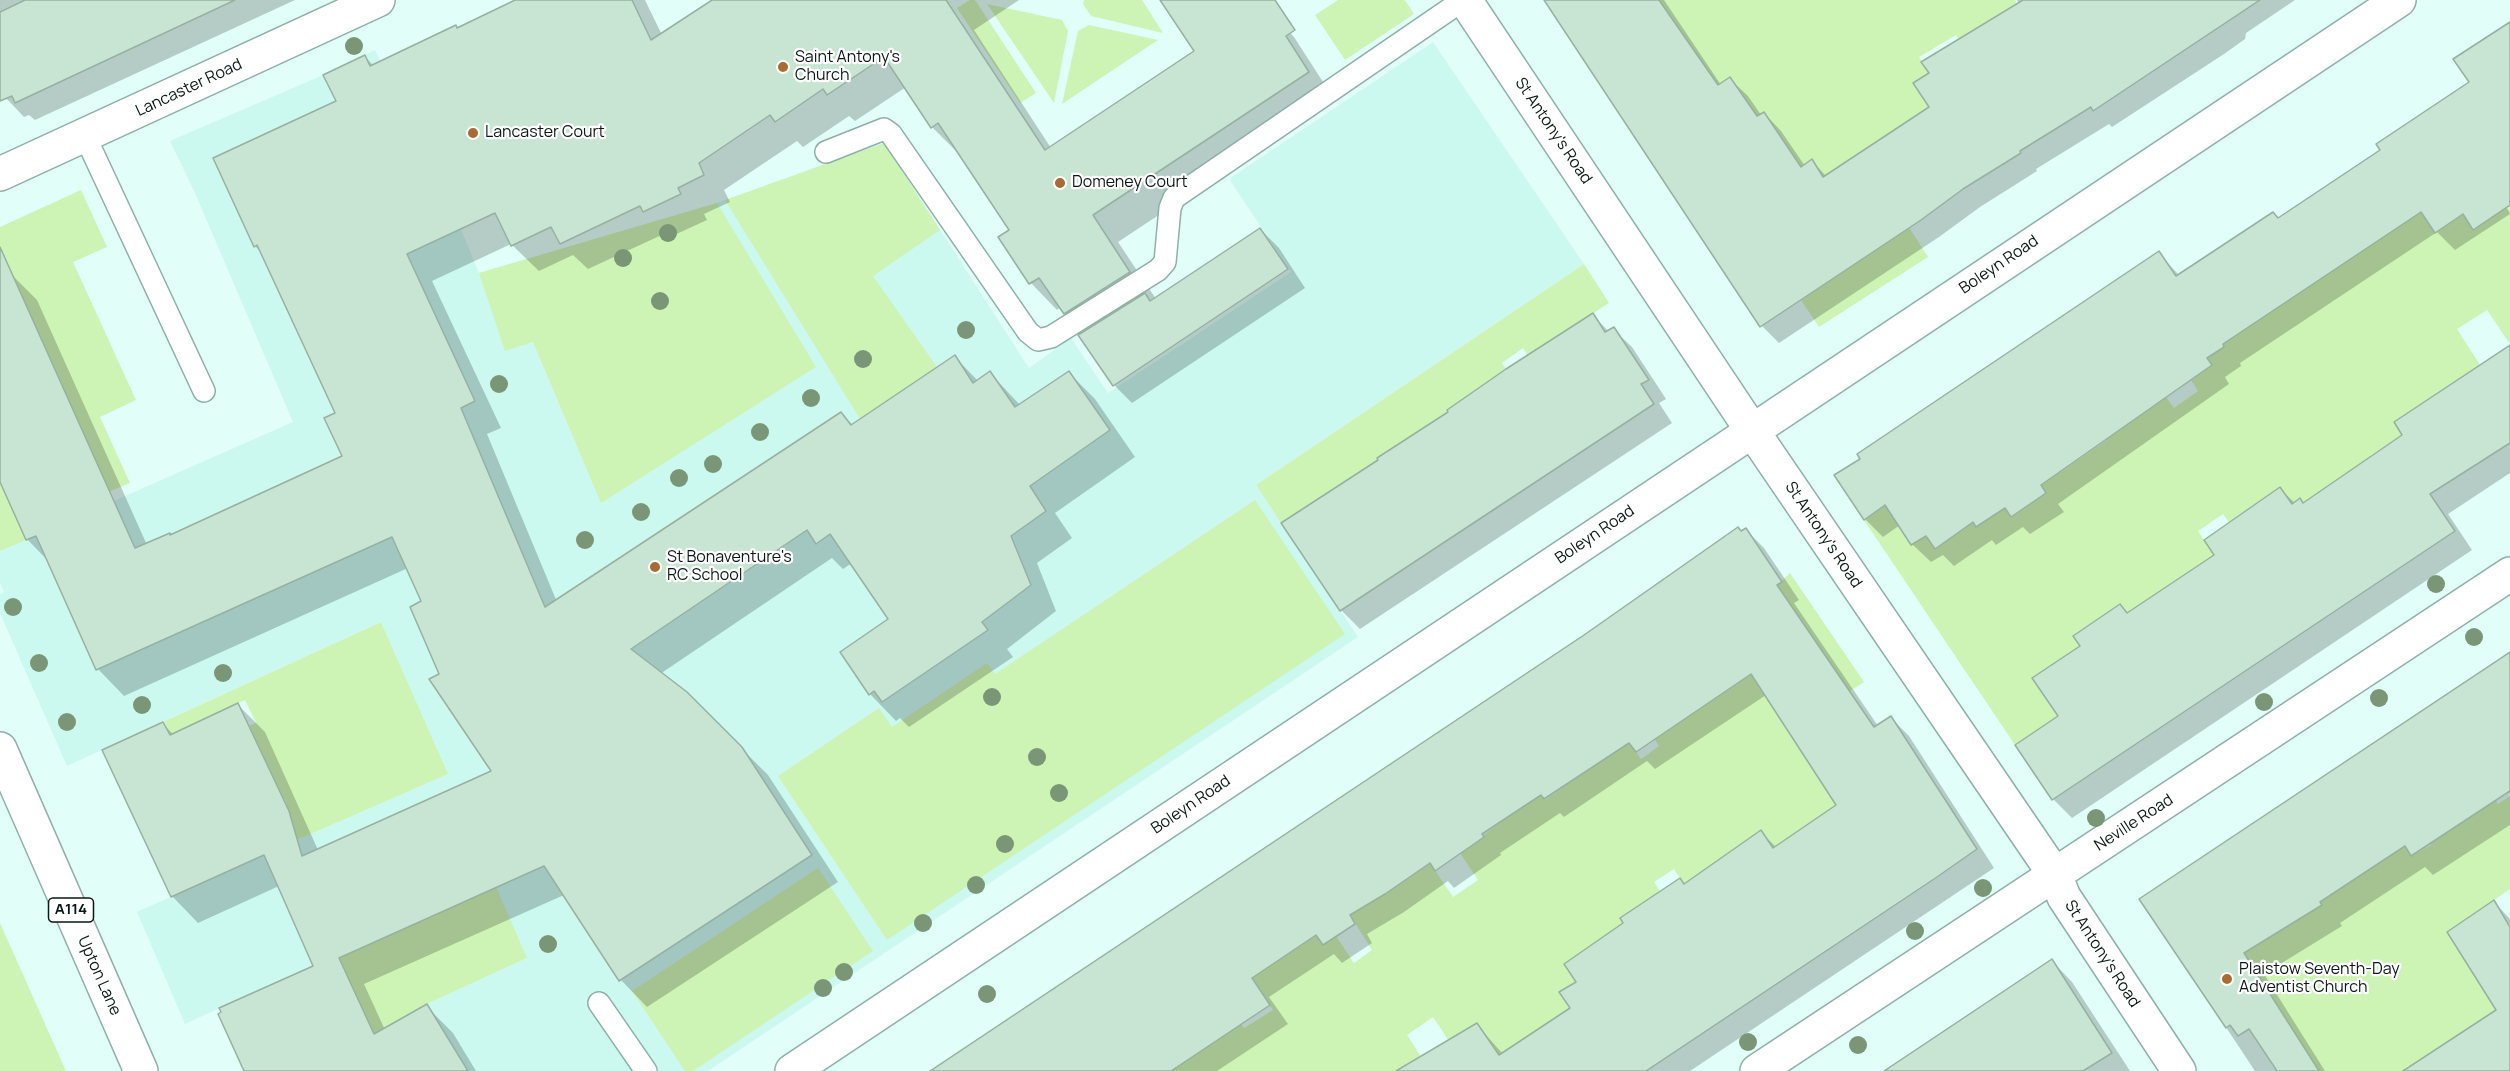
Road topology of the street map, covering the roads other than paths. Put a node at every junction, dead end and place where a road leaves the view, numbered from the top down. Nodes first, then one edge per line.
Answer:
1 (378, 0) edge
2 (1464, 0) edge
3 (2399, 0) edge
4 (85, 136) junction
5 (826, 152) dead end
6 (0, 174) edge
7 (204, 391) dead end
8 (1751, 429) junction
9 (2510, 574) edge
10 (0, 749) edge
11 (2055, 875) junction
12 (599, 1003) dead end
13 (141, 1071) edge
14 (646, 1071) edge
15 (792, 1071) edge
16 (1757, 1071) edge
17 (2179, 1071) edge

1 - 4 street, Lancaster Road
2 - 5 lane
2 - 8 street, St Antony's Road
3 - 8 street, Boleyn Road
4 - 6 street, Lancaster Road
4 - 7 lane
8 - 11 street, St Antony's Road
8 - 15 street, Boleyn Road
9 - 11 street, Neville Road
10 - 13 street, Upton Lane / A114
11 - 16 street, Neville Road
11 - 17 street, St Antony's Road
12 - 14 lane

